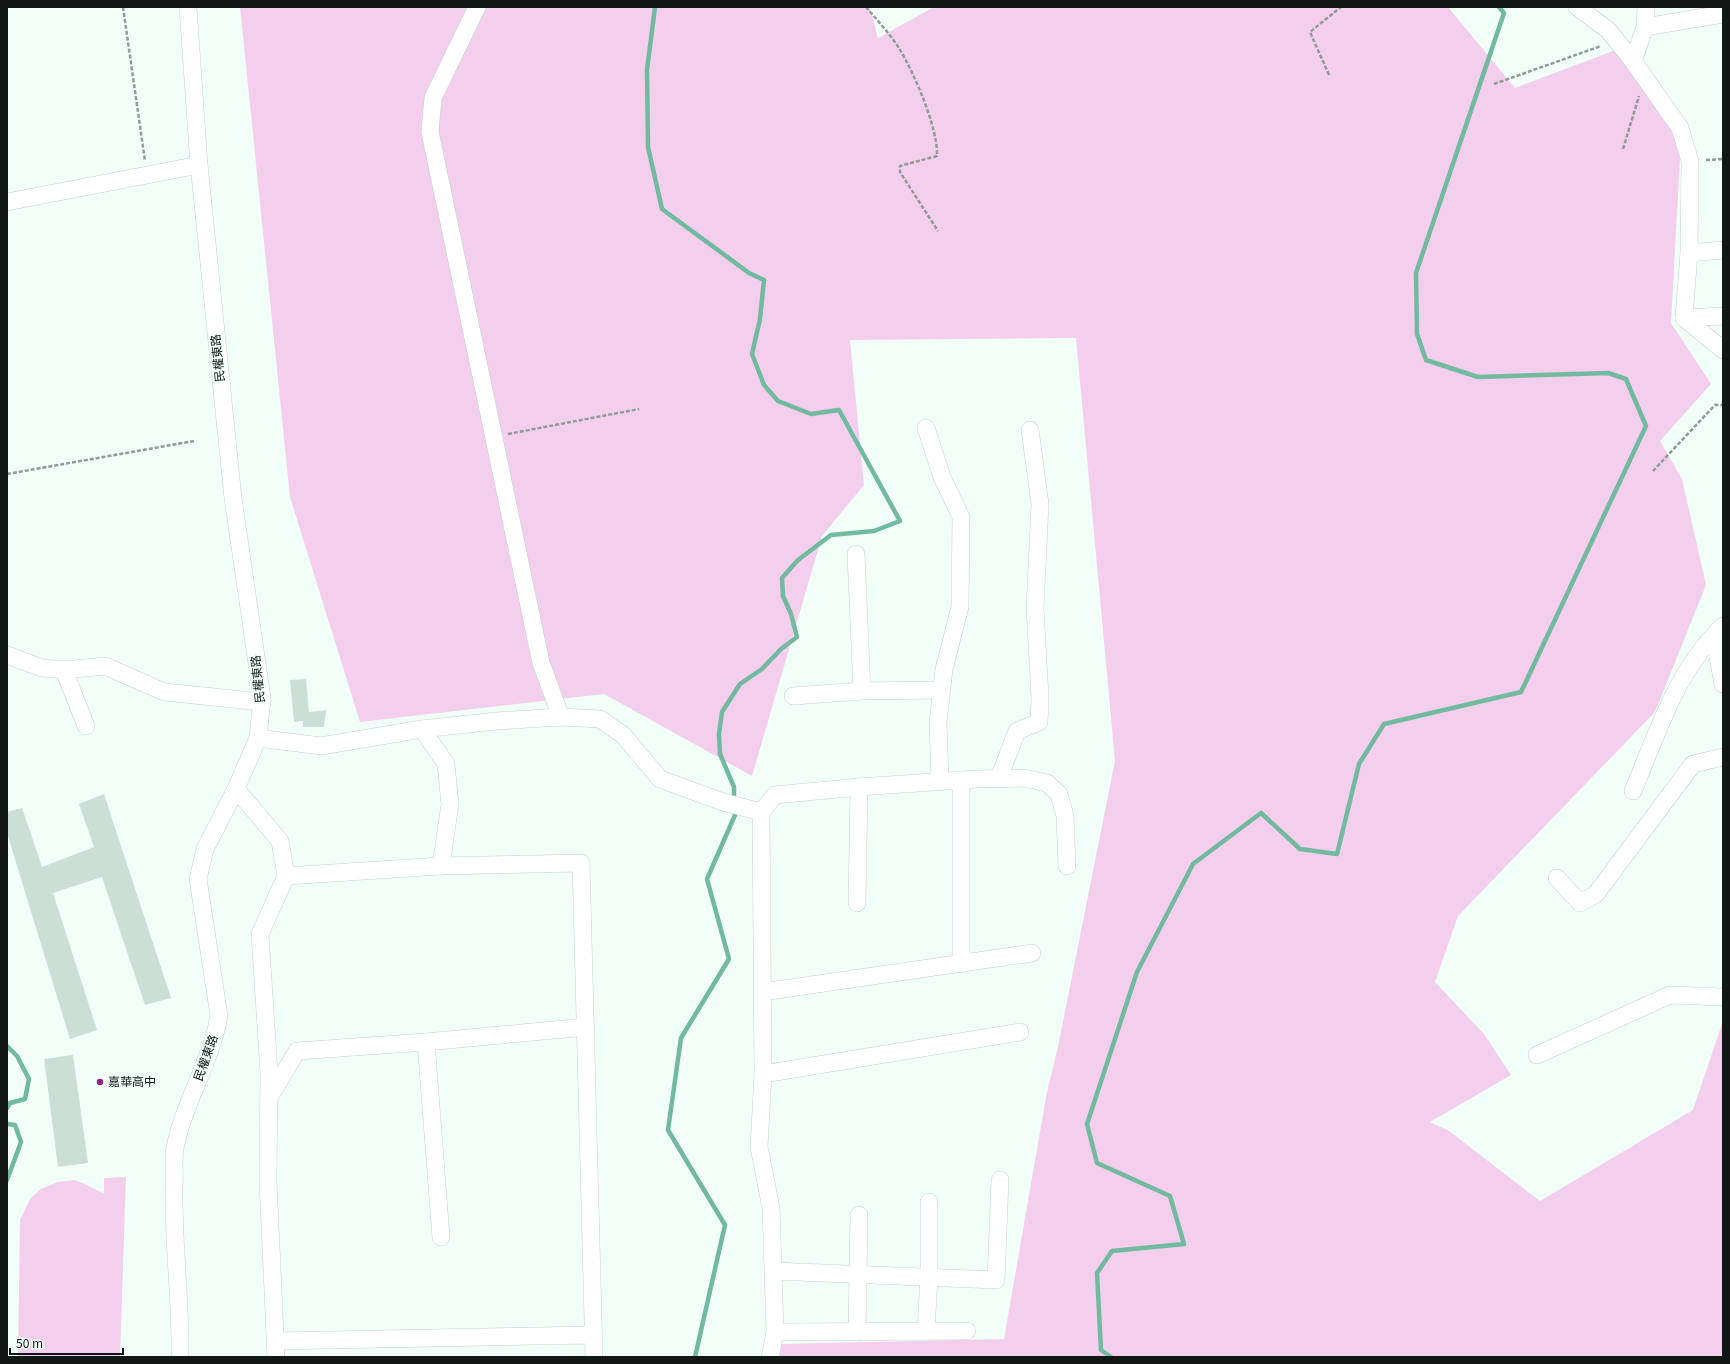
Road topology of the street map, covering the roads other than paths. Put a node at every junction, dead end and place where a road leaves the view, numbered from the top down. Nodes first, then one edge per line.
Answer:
1 (188, 7) edge
2 (477, 7) edge
3 (1577, 7) edge
4 (1646, 7) edge
5 (1723, 14) edge
6 (1645, 27) junction
7 (1633, 61) junction
8 (199, 165) junction
9 (7, 202) edge
10 (1723, 250) edge
11 (1690, 253) junction
12 (1723, 316) edge
13 (1684, 318) junction
14 (1723, 350) edge
15 (926, 428) dead end
16 (1030, 430) dead end
17 (856, 554) dead end
18 (1718, 630) edge
19 (7, 654) edge
20 (64, 670) junction
21 (1723, 684) edge
22 (941, 690) junction
23 (862, 691) junction
24 (793, 696) dead end
25 (262, 702) junction
26 (562, 717) junction
27 (86, 726) dead end
28 (422, 729) junction
29 (258, 738) junction
30 (1723, 757) edge
31 (998, 778) junction
32 (960, 780) junction
33 (940, 781) junction
34 (859, 787) junction
35 (236, 789) junction
36 (1633, 791) dead end
37 (761, 812) junction
38 (441, 866) junction
39 (1067, 866) dead end
40 (286, 876) junction
41 (1558, 878) dead end
42 (857, 903) dead end
43 (1032, 953) dead end
44 (961, 964) junction
45 (762, 992) junction
46 (1723, 997) edge
47 (586, 1027) junction
48 (1020, 1032) dead end
49 (426, 1042) junction
50 (1537, 1055) dead end
51 (763, 1074) junction
52 (269, 1098) junction
53 (1000, 1180) dead end
54 (929, 1202) dead end
55 (859, 1215) dead end
56 (441, 1238) dead end
57 (773, 1272) junction
58 (858, 1275) junction
59 (929, 1277) junction
60 (926, 1331) junction
61 (967, 1331) dead end
62 (775, 1332) junction
63 (857, 1332) junction
64 (593, 1335) junction
65 (275, 1349) edge
66 (180, 1357) edge
67 (594, 1357) edge
68 (770, 1357) edge

1 - 8 street, 民權東路
2 - 26 street
3 - 7 street
4 - 6 street
5 - 6 street
6 - 7 street
7 - 11 street
8 - 9 street
8 - 25 street, 民權東路
10 - 11 street
11 - 13 street
12 - 13 street
13 - 14 street
15 - 22 street
16 - 31 street
17 - 23 street
18 - 21 street
18 - 36 street
19 - 20 street
20 - 25 street
20 - 27 street
22 - 23 street
22 - 33 street
23 - 24 street
25 - 29 street, 民權東路
26 - 28 street
26 - 37 street
28 - 29 street
28 - 38 street
29 - 35 street, 民權東路
30 - 41 street
31 - 32 street
31 - 39 street
32 - 33 street
32 - 44 street
33 - 34 street
34 - 37 street
34 - 42 street
35 - 40 street
35 - 66 street, 民權東路
37 - 45 street
38 - 40 street
38 - 47 street
40 - 52 street
43 - 44 street
44 - 45 street
45 - 51 street
46 - 50 street
47 - 49 street
47 - 64 street
48 - 51 street
49 - 52 street
49 - 56 street
51 - 57 street
52 - 65 street
53 - 59 street
54 - 59 street
55 - 58 street
57 - 58 street
57 - 62 street
58 - 59 street
58 - 63 street
59 - 60 street
60 - 61 street
60 - 63 street
62 - 63 street
62 - 68 street
64 - 65 street
64 - 67 street

